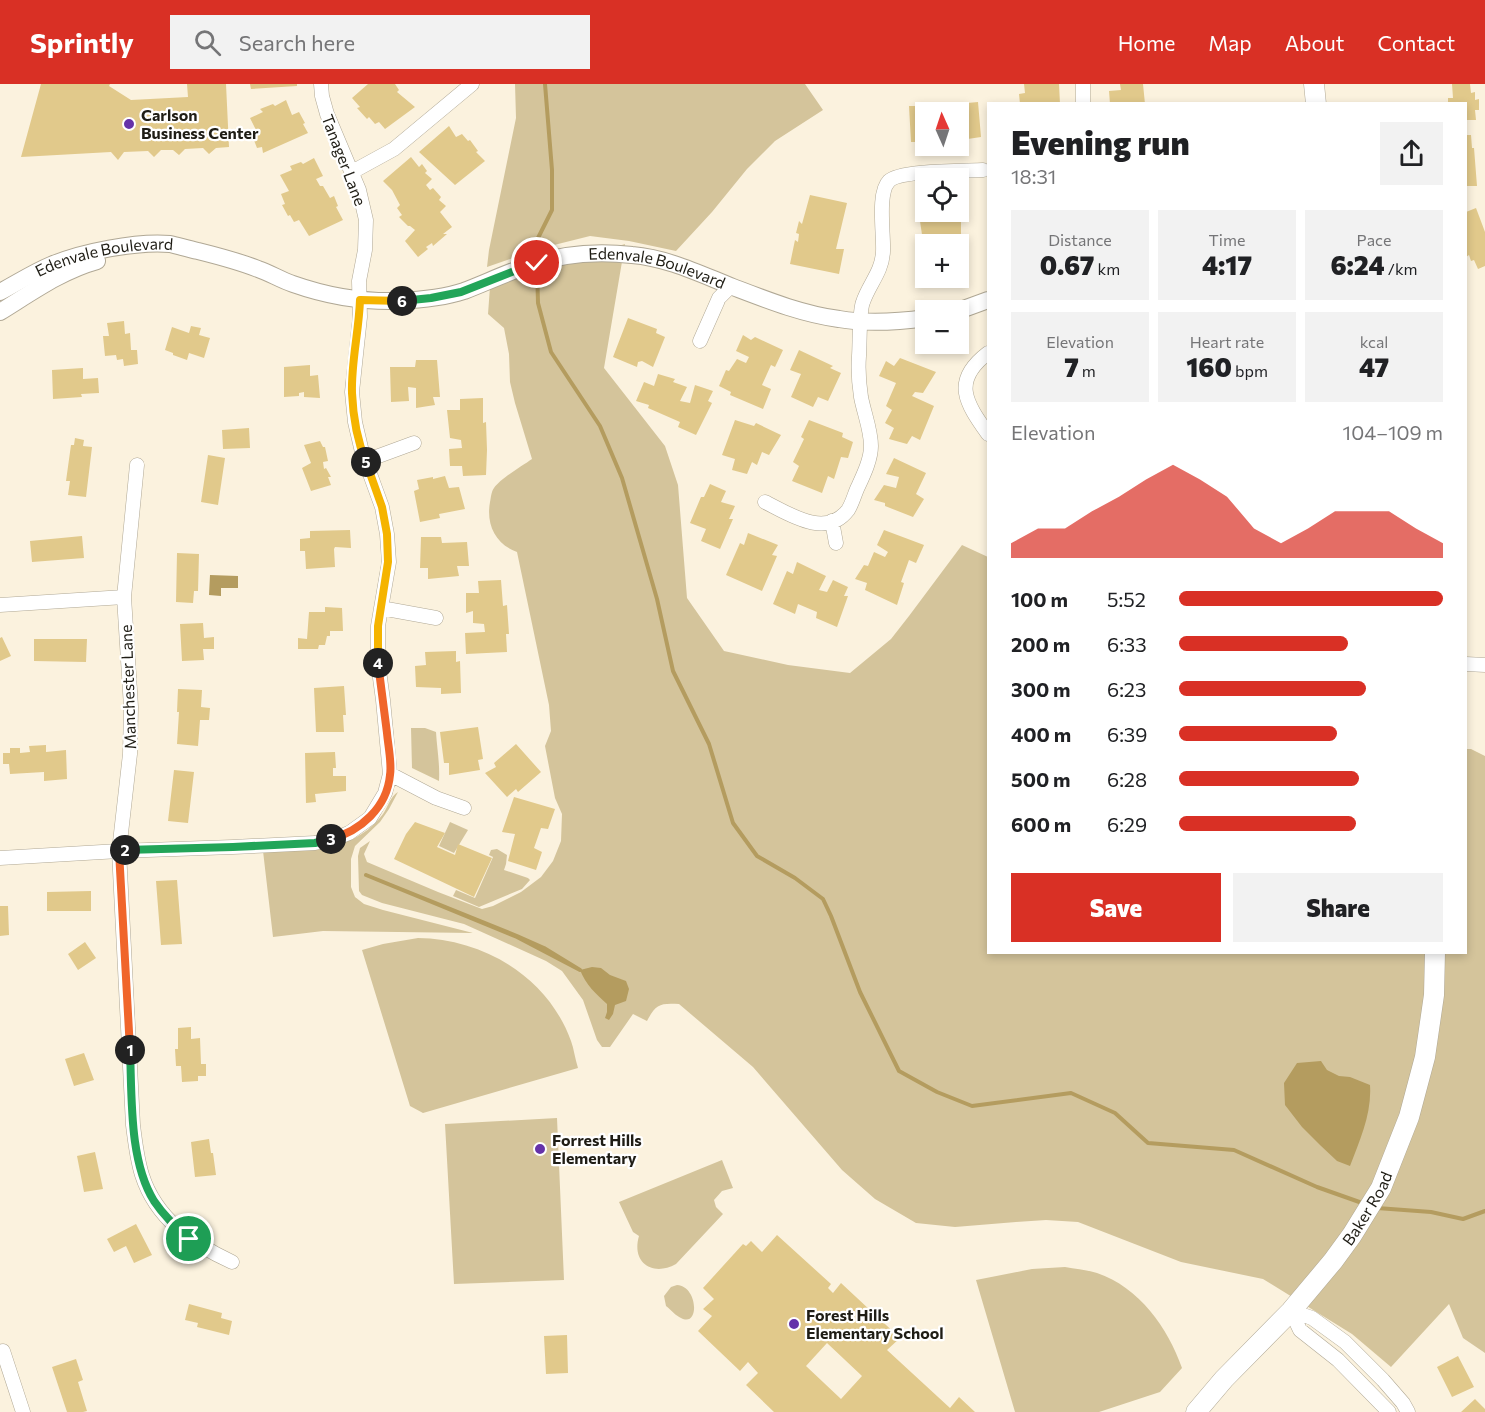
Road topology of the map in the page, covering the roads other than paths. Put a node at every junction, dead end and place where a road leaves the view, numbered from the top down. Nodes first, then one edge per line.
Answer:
1 (321, 84) edge
2 (472, 84) edge
3 (1083, 84) edge
4 (1314, 84) edge
5 (1083, 102) edge
6 (1316, 102) edge
7 (983, 170) dead end
8 (352, 172) junction
9 (214, 254) junction
10 (730, 286) junction
11 (0, 291) edge
12 (360, 300) junction
13 (987, 303) edge
14 (969, 307) edge
15 (0, 312) edge
16 (915, 319) edge
17 (861, 321) junction
18 (700, 341) dead end
19 (987, 354) edge
20 (987, 433) edge
21 (414, 443) dead end
22 (365, 461) junction
23 (137, 465) dead end
24 (765, 502) dead end
25 (832, 521) junction
26 (836, 543) dead end
27 (124, 597) junction
28 (0, 605) edge
29 (381, 608) junction
30 (436, 618) dead end
31 (1467, 664) edge
32 (1485, 665) edge
33 (390, 774) junction
34 (464, 808) dead end
35 (119, 851) junction
36 (0, 858) edge
37 (1435, 954) edge
38 (232, 1262) dead end
39 (1291, 1311) junction
40 (3, 1351) dead end
41 (23, 1412) edge
42 (1196, 1412) edge
43 (1389, 1412) edge
44 (1408, 1412) edge

1 - 8 street, Tanager Lane
2 - 8 street
3 - 5 street
4 - 6 main road
7 - 17 street
8 - 12 street, Tanager Lane
9 - 11 street, Edenvale Boulevard
9 - 12 street, Edenvale Boulevard
9 - 15 street, Edenvale Boulevard
10 - 12 street, Edenvale Boulevard
10 - 17 street, Edenvale Boulevard
10 - 18 street
12 - 22 street, Tanager Lane
13 - 14 street
16 - 17 street, Edenvale Boulevard
17 - 25 street
19 - 20 street
21 - 22 street
22 - 29 street, Tanager Lane
23 - 27 street, Manchester Lane
24 - 25 street
25 - 26 street
27 - 28 street
27 - 35 street, Manchester Lane
29 - 30 street
29 - 33 street, Tanager Lane
31 - 32 street
33 - 34 street
33 - 35 street, Tanager Lane
35 - 36 street, Tanager Lane
35 - 38 street, Manchester Lane
37 - 39 main road, Baker Road
39 - 42 main road, Baker Road
39 - 43 street
39 - 44 street
40 - 41 street

